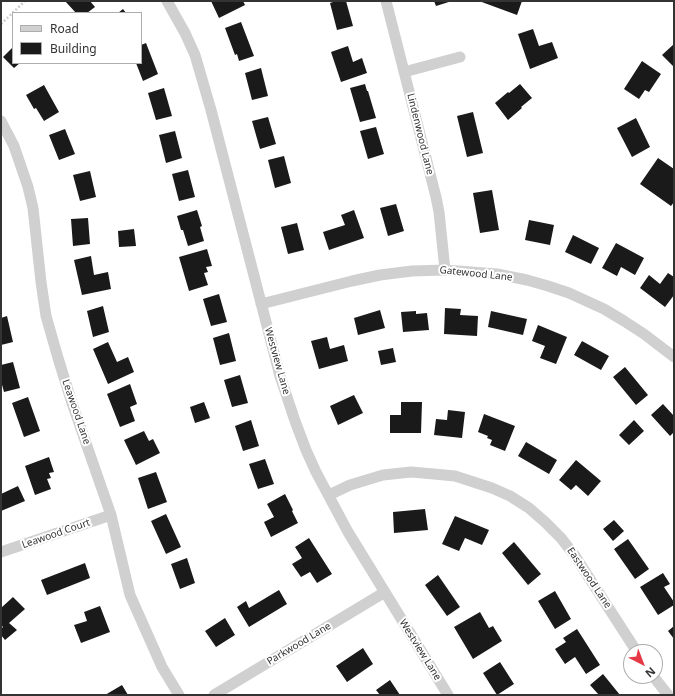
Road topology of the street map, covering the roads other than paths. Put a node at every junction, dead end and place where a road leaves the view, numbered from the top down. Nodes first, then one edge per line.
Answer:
1 (167, 1) edge
2 (386, 1) edge
3 (460, 57) dead end
4 (404, 72) junction
5 (1, 121) edge
6 (445, 270) junction
7 (261, 304) junction
8 (674, 357) edge
9 (328, 495) junction
10 (111, 515) junction
11 (1, 552) edge
12 (385, 592) junction
13 (632, 644) edge
14 (659, 684) edge
15 (179, 695) edge
16 (214, 695) edge
17 (448, 695) edge
18 (668, 695) edge

1 - 7 street, Westview Lane
2 - 4 street, Lindenwood Lane
3 - 4 street
4 - 6 street, Lindenwood Lane
5 - 10 street, Leawood Lane
6 - 7 street, Gatewood Lane
6 - 8 street, Gatewood Lane
7 - 9 street, Westview Lane
9 - 12 street, Westview Lane
9 - 13 street, Eastwood Lane
10 - 11 street, Leawood Court
10 - 15 street, Leawood Lane
12 - 16 street, Parkwood Lane
12 - 17 street, Westview Lane
14 - 18 street

